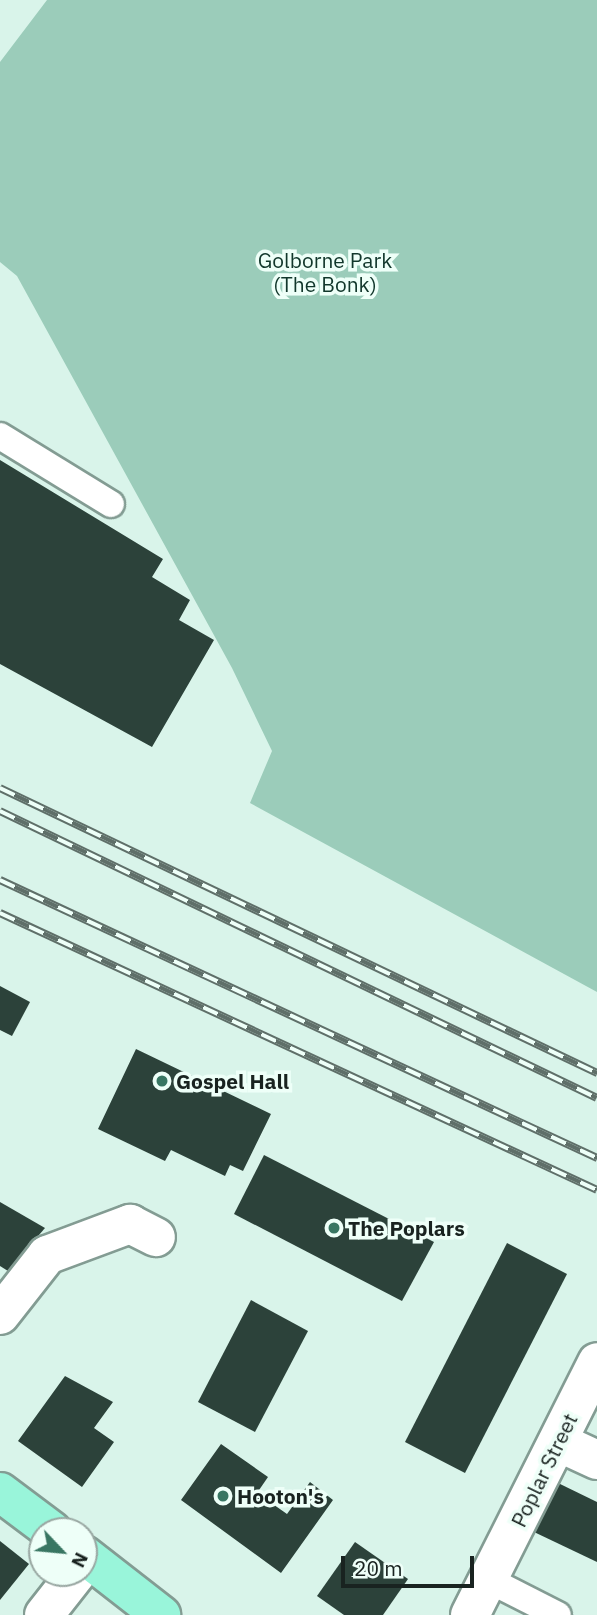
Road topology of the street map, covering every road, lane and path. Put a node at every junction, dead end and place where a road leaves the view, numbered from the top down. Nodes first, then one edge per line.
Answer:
1 (0, 436) edge
2 (111, 504) dead end
3 (156, 1237) dead end
4 (5, 1299) edge
5 (597, 1362) edge
6 (558, 1442) junction
7 (597, 1461) edge
8 (0, 1492) edge
9 (33, 1517) edge
10 (98, 1573) edge
11 (489, 1580) junction
12 (65, 1587) edge
13 (44, 1615) edge
14 (161, 1615) edge
15 (470, 1615) edge
16 (558, 1615) edge

1 - 2 lane
3 - 4 street
5 - 6 street, Poplar Street
6 - 7 street
6 - 11 street, Poplar Street
8 - 9 main road
10 - 14 main road
11 - 15 street, Poplar Street
11 - 16 lane
12 - 13 street

